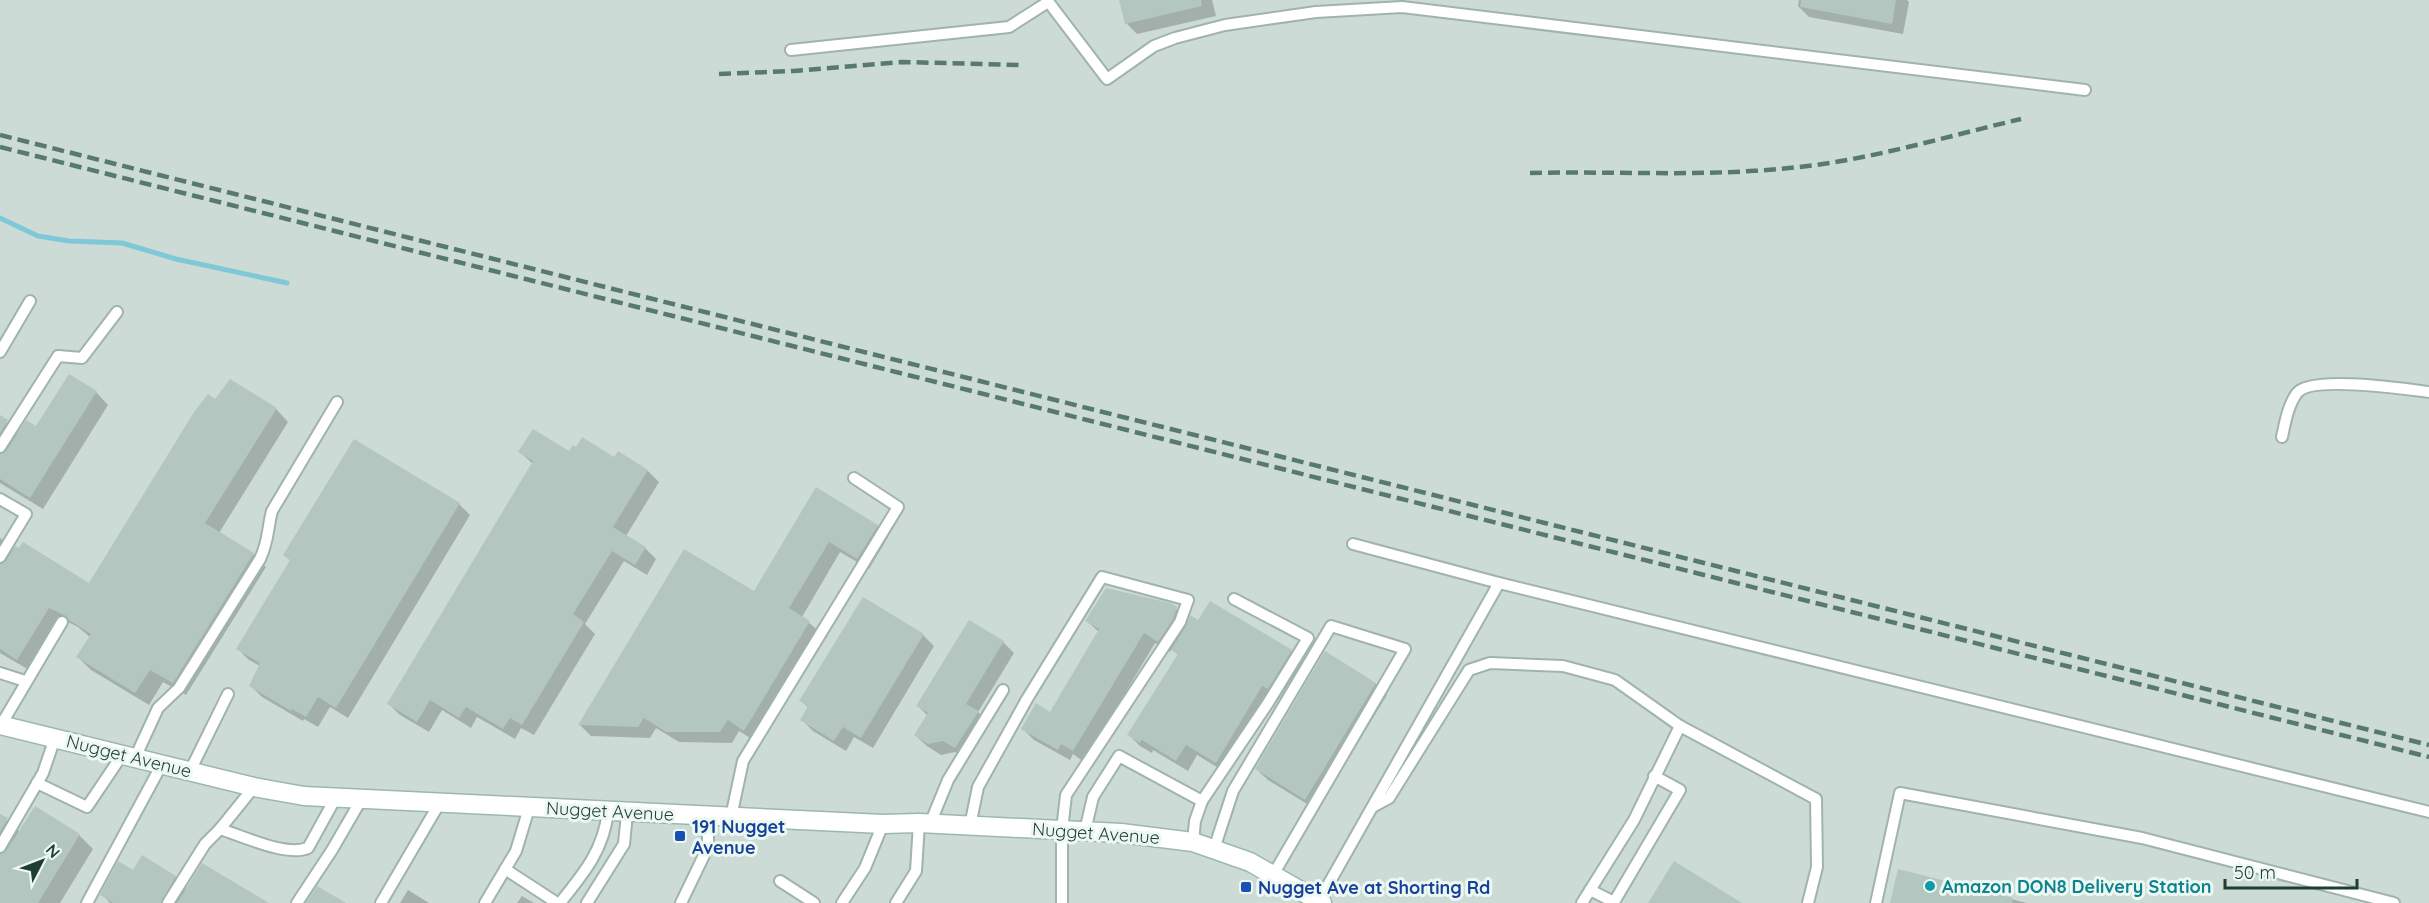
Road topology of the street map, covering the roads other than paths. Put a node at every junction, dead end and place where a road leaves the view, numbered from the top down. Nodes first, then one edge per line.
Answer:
1 (1048, 1) edge
2 (790, 50) dead end
3 (2085, 90) dead end
4 (30, 301) dead end
5 (117, 312) dead end
6 (0, 352) edge
7 (2429, 392) edge
8 (337, 402) dead end
9 (2282, 437) dead end
10 (0, 447) edge
11 (854, 478) dead end
12 (0, 499) edge
13 (1353, 544) dead end
14 (0, 557) edge
15 (1498, 583) junction
16 (1234, 599) dead end
17 (62, 622) dead end
18 (0, 673) edge
19 (25, 681) junction
20 (1003, 690) dead end
21 (228, 694) dead end
22 (0, 725) edge
23 (1680, 726) junction
24 (55, 738) junction
25 (128, 756) junction
26 (162, 764) junction
27 (190, 771) junction
28 (1654, 776) junction
29 (37, 783) junction
30 (254, 787) junction
31 (335, 799) junction
32 (361, 801) junction
33 (1202, 801) junction
34 (439, 804) junction
35 (1374, 806) junction
36 (529, 808) junction
37 (608, 812) junction
38 (2429, 812) edge
39 (627, 813) junction
40 (708, 815) junction
41 (731, 817) junction
42 (925, 823) junction
43 (883, 824) junction
44 (970, 826) junction
45 (220, 829) junction
46 (1062, 830) junction
47 (1085, 831) junction
48 (1193, 842) junction
49 (0, 847) edge
50 (1214, 849) junction
51 (505, 869) junction
52 (1273, 875) junction
53 (780, 881) dead end
54 (1590, 890) junction
55 (1321, 902) edge
56 (87, 903) edge
57 (168, 903) edge
58 (297, 903) edge
59 (381, 903) edge
60 (485, 903) edge
61 (559, 903) edge
62 (587, 903) edge
63 (681, 903) edge
64 (814, 903) edge
65 (842, 903) edge
66 (896, 903) edge
67 (1062, 903) edge
68 (1582, 903) edge
69 (1808, 903) edge
70 (1876, 903) edge
71 (2394, 903) edge

1 - 2 lane
1 - 3 lane
4 - 6 lane
5 - 10 lane
7 - 9 lane
8 - 25 lane
11 - 41 lane
12 - 14 lane
13 - 15 lane
15 - 35 lane
15 - 38 lane
16 - 33 lane
17 - 19 lane
18 - 19 lane
19 - 22 lane
20 - 42 lane
21 - 27 lane
22 - 24 street, Nugget Avenue
23 - 28 lane
23 - 35 lane
23 - 69 lane
24 - 25 street, Nugget Avenue
24 - 29 lane
25 - 26 street, Nugget Avenue
25 - 29 lane
26 - 27 street, Nugget Avenue
26 - 56 lane
27 - 30 street, Nugget Avenue
28 - 54 lane
28 - 54 lane
29 - 49 lane
30 - 31 street, Nugget Avenue
30 - 45 lane
31 - 32 street, Nugget Avenue
31 - 45 lane
32 - 34 street, Nugget Avenue
32 - 58 lane
33 - 47 lane
33 - 48 lane
34 - 36 street, Nugget Avenue
34 - 59 lane
35 - 55 lane
36 - 37 street, Nugget Avenue
36 - 51 lane
37 - 39 street, Nugget Avenue
37 - 61 lane
39 - 40 street, Nugget Avenue
39 - 62 lane
40 - 41 street, Nugget Avenue
40 - 63 lane
41 - 43 street, Nugget Avenue
42 - 43 street, Nugget Avenue
42 - 44 street, Nugget Avenue
42 - 66 lane
43 - 65 lane
44 - 46 street, Nugget Avenue
44 - 46 lane
45 - 57 lane
46 - 47 street, Nugget Avenue
46 - 67 lane
47 - 48 street, Nugget Avenue
48 - 50 street, Nugget Avenue
50 - 52 street, Nugget Avenue
50 - 52 lane
51 - 60 lane
51 - 61 lane
52 - 55 street, Nugget Avenue
53 - 64 lane
54 - 68 lane
70 - 71 lane

